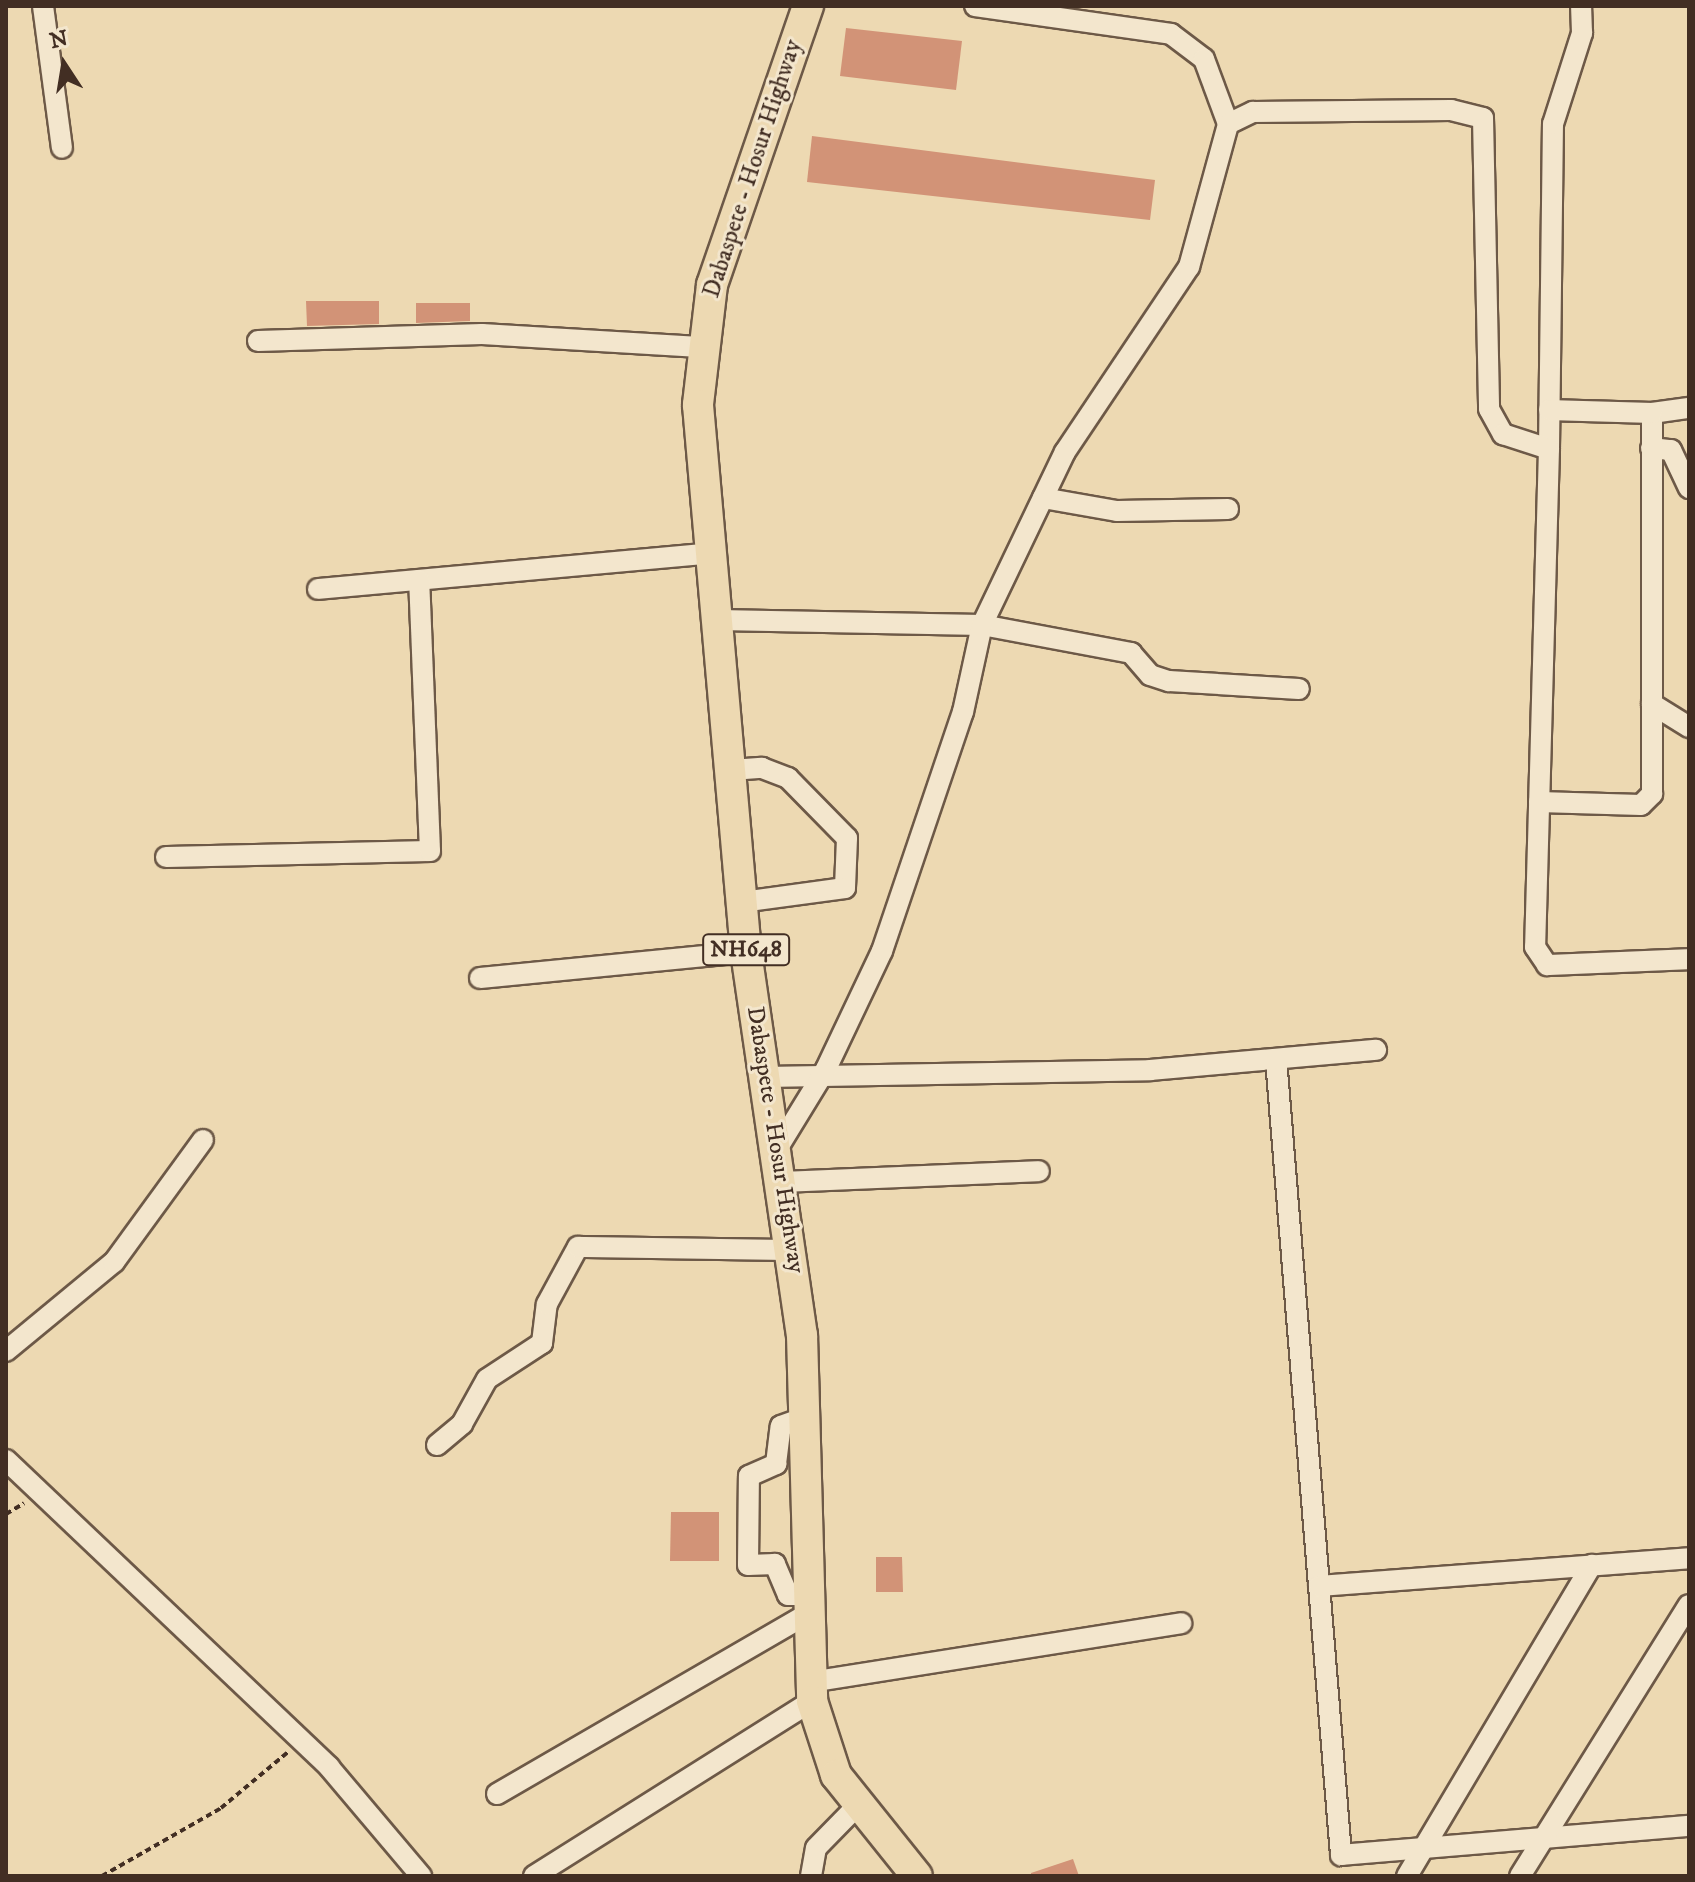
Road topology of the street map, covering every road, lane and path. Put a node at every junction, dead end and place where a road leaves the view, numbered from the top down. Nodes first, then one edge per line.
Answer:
1 (43, 6) edge
2 (808, 6) edge
3 (975, 6) edge
4 (1581, 6) edge
5 (1228, 124) junction
6 (62, 148) dead end
7 (258, 341) dead end
8 (700, 347) junction
9 (1689, 408) edge
10 (1549, 410) junction
11 (1652, 413) junction
12 (1651, 448) junction
13 (1549, 449) junction
14 (1689, 488) edge
15 (1043, 498) junction
16 (1228, 509) dead end
17 (712, 553) junction
18 (419, 580) junction
19 (318, 589) dead end
20 (718, 620) junction
21 (982, 625) junction
22 (1299, 689) dead end
23 (1652, 704) junction
24 (1689, 727) edge
25 (731, 770) junction
26 (1539, 802) junction
27 (166, 857) dead end
28 (741, 902) junction
29 (746, 952) junction
30 (1689, 959) edge
31 (480, 978) dead end
32 (1376, 1050) dead end
33 (1276, 1059) junction
34 (765, 1077) junction
35 (203, 1140) dead end
36 (777, 1149) junction
37 (1039, 1171) dead end
38 (780, 1182) junction
39 (793, 1250) junction
40 (6, 1351) edge
41 (808, 1416) junction
42 (437, 1445) dead end
43 (6, 1460) edge
44 (1689, 1558) edge
45 (1592, 1565) junction
46 (1319, 1586) junction
47 (807, 1604) junction
48 (1689, 1605) edge
49 (1181, 1623) dead end
50 (811, 1691) junction
51 (301, 1740) junction
52 (497, 1794) dead end
53 (856, 1807) junction
54 (1689, 1826) edge
55 (1544, 1838) junction
56 (1423, 1848) junction
57 (102, 1876) edge
58 (421, 1876) edge
59 (534, 1876) edge
60 (811, 1876) edge
61 (917, 1876) edge
62 (1407, 1876) edge
63 (1520, 1876) edge

1 - 6 street
2 - 8 highway, Dabaspete - Hosur Highway / NH648
3 - 5 street
4 - 10 street
5 - 13 street
5 - 15 street
7 - 8 street
8 - 17 highway, Dabaspete - Hosur Highway / NH648
9 - 11 street
10 - 11 street
10 - 13 street
11 - 12 street
12 - 14 street
12 - 23 street
13 - 26 street
15 - 16 street
15 - 21 street
17 - 18 street
17 - 20 highway, Dabaspete - Hosur Highway / NH648
18 - 19 street
18 - 27 street
20 - 21 street
20 - 25 highway, Dabaspete - Hosur Highway / NH648
21 - 22 street
21 - 36 street
23 - 24 street
23 - 26 street
25 - 28 highway, Dabaspete - Hosur Highway / NH648
25 - 28 street
26 - 30 street
28 - 29 highway, Dabaspete - Hosur Highway / NH648
29 - 31 street
29 - 34 highway, Dabaspete - Hosur Highway / NH648
32 - 33 street
33 - 34 street
33 - 46 street
34 - 36 highway, Dabaspete - Hosur Highway / NH648
35 - 40 street
36 - 38 highway, Dabaspete - Hosur Highway / NH648
37 - 38 street
38 - 39 highway, Dabaspete - Hosur Highway / NH648
39 - 41 highway, Dabaspete - Hosur Highway / NH648
39 - 42 street
41 - 47 highway, Dabaspete - Hosur Highway / NH648
41 - 47 street
43 - 51 street
44 - 45 street
45 - 46 street
45 - 56 street
46 - 56 street
47 - 50 highway, Dabaspete - Hosur Highway / NH648
47 - 52 street
48 - 55 street
49 - 50 street
50 - 53 highway, Dabaspete - Hosur Highway / NH648
50 - 59 street
51 - 57 path
51 - 58 street
53 - 60 street
53 - 61 highway, Dabaspete - Hosur Highway / NH648
54 - 55 street
55 - 56 street
55 - 63 street
56 - 62 street

